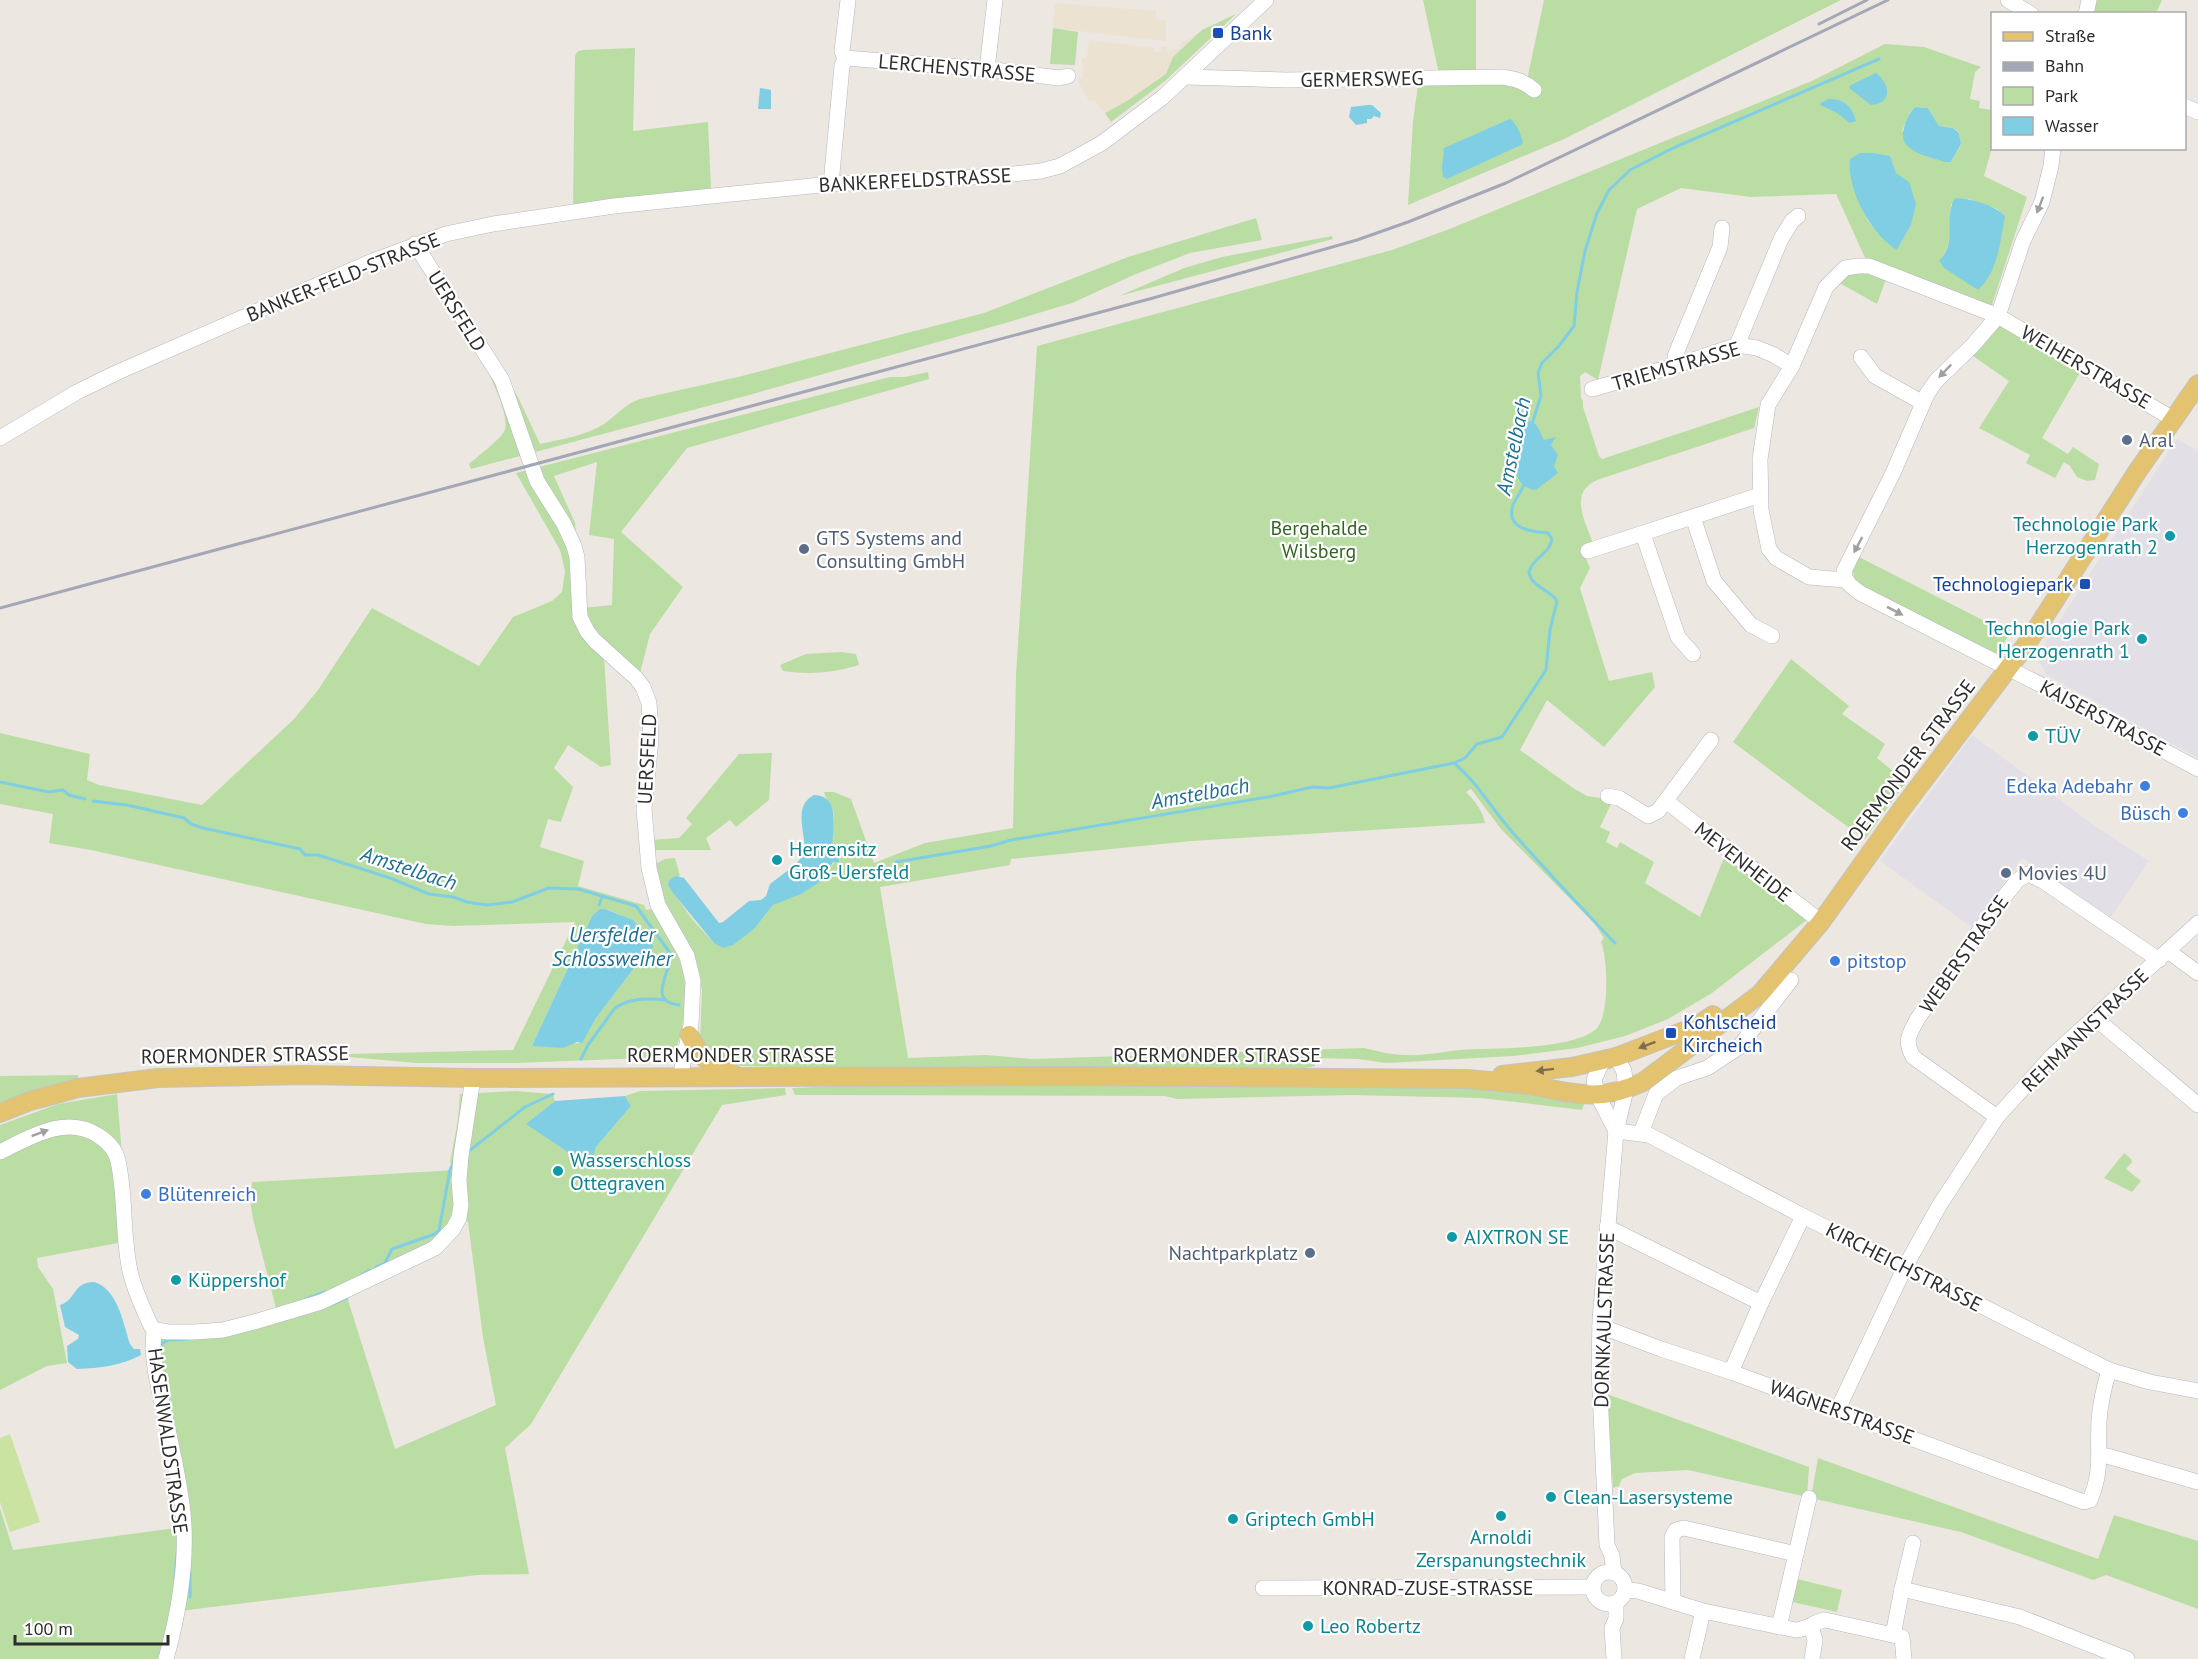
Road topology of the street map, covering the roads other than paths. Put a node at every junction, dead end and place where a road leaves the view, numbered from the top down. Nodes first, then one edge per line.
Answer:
1 (848, 0) edge
2 (995, 0) edge
3 (1266, 0) edge
4 (2008, 0) edge
5 (2028, 12) edge
6 (845, 58) junction
7 (987, 69) junction
8 (1068, 76) dead end
9 (1186, 77) junction
10 (1534, 90) dead end
11 (2053, 150) edge
12 (831, 184) junction
13 (747, 191) joint
14 (1798, 216) dead end
15 (1722, 228) dead end
16 (415, 244) junction
17 (1998, 316) junction
18 (1737, 345) junction
19 (1861, 357) dead end
20 (1677, 365) junction
21 (1792, 366) junction
22 (2198, 384) edge
23 (1592, 389) dead end
24 (1923, 403) junction
25 (2173, 419) junction
26 (0, 438) edge
27 (1760, 495) junction
28 (1693, 517) junction
29 (1642, 534) junction
30 (1588, 551) dead end
31 (1841, 579) junction
32 (1772, 636) dead end
33 (1693, 654) dead end
34 (2007, 669) junction
35 (1712, 740) dead end
36 (2198, 769) edge
37 (1608, 796) dead end
38 (1666, 801) junction
39 (1821, 922) junction
40 (2198, 923) edge
41 (2163, 956) junction
42 (1789, 959) junction
43 (2198, 973) edge
44 (1791, 980) dead end
45 (2095, 1018) junction
46 (689, 1035) junction
47 (1609, 1059) junction
48 (742, 1077) junction
49 (473, 1078) junction
50 (680, 1078) junction
51 (1467, 1078) junction
52 (1626, 1090) junction
53 (1598, 1096) junction
54 (2198, 1105) edge
55 (0, 1113) edge
56 (1997, 1117) junction
57 (1616, 1131) junction
58 (1641, 1133) junction
59 (0, 1152) edge
60 (1803, 1216) junction
61 (1607, 1227) junction
62 (1905, 1267) junction
63 (1761, 1303) junction
64 (1600, 1326) junction
65 (154, 1329) junction
66 (2109, 1370) junction
67 (1731, 1372) junction
68 (2198, 1391) edge
69 (1837, 1411) junction
70 (2100, 1456) junction
71 (2198, 1482) edge
72 (1809, 1498) dead end
73 (1913, 1543) dead end
74 (1607, 1545) junction
75 (1796, 1554) junction
76 (1614, 1573) junction
77 (1595, 1582) junction
78 (1263, 1588) dead end
79 (1902, 1589) junction
80 (1625, 1590) junction
81 (1673, 1602) junction
82 (1608, 1603) junction
83 (1703, 1611) junction
84 (1811, 1626) junction
85 (1779, 1627) junction
86 (1893, 1635) junction
87 (166, 1659) edge
88 (1614, 1659) edge
89 (1692, 1659) edge
90 (1812, 1659) edge
91 (1904, 1659) edge
92 (2127, 1659) edge

1 - 6 street
2 - 7 street
3 - 9 street, BANKERFELDSTRASSE
4 - 5 street
6 - 7 street, LERCHENSTRASSE
6 - 12 street
7 - 8 street, LERCHENSTRASSE
9 - 10 street, GERMERSWEG
9 - 12 street, BANKERFELDSTRASSE
11 -> 17 street
12 - 13 street, BANKERFELDSTRASSE
13 - 16 street, BANKER-FELD-STRASSE
14 - 18 street
15 - 20 street
16 - 26 street, BANKER-FELD-STRASSE
16 - 46 street, UERSFELD
17 - 21 street, WEIHERSTRASSE
17 -> 24 street
17 - 25 street, WEIHERSTRASSE
18 - 20 street, TRIEMSTRASSE
18 - 21 street, TRIEMSTRASSE
19 - 24 street
20 - 23 street, TRIEMSTRASSE
21 - 27 street, WEIHERSTRASSE
22 - 25 main road, ROERMONDER STRASSE
24 -> 31 street
25 - 34 main road, ROERMONDER STRASSE
27 - 28 street
27 - 31 street, WEIHERSTRASSE
28 - 29 street
28 - 32 street
29 - 30 street
29 - 33 street
31 -> 34 street, KAISERSTRASSE
34 - 36 street, KAISERSTRASSE
34 - 39 main road, ROERMONDER STRASSE
35 - 38 street
37 - 38 street
38 - 39 street, MEVENHEIDE
39 - 42 main road, ROERMONDER STRASSE
40 - 41 street, REHMANNSTRASSE
41 - 43 street
41 - 45 street, REHMANNSTRASSE
41 - 56 street, WEBERSTRASSE
42 -> 47 main road, ROERMONDER STRASSE
42 - 52 main road, ROERMONDER STRASSE
44 - 58 street
45 - 54 street
45 - 56 street, REHMANNSTRASSE
46 - 48 main road
46 - 50 street, UERSFELD
47 -> 51 main road, ROERMONDER STRASSE
47 - 52 street, DORNKAULSTRASSE
47 - 53 street
48 - 50 main road, ROERMONDER STRASSE
48 - 51 main road, ROERMONDER STRASSE
49 - 50 main road, ROERMONDER STRASSE
49 - 55 main road, ROERMONDER STRASSE
49 - 65 street
51 - 53 main road, ROERMONDER STRASSE
52 - 53 main road, ROERMONDER STRASSE
52 - 57 street, DORNKAULSTRASSE
53 - 57 street
56 - 62 street, REHMANNSTRASSE
57 - 58 street, KIRCHEICHSTRASSE
57 - 61 street, DORNKAULSTRASSE
58 - 60 street, KIRCHEICHSTRASSE
59 -> 65 street
60 - 62 street, KIRCHEICHSTRASSE
60 - 63 street
61 - 63 street
61 - 64 street, DORNKAULSTRASSE
62 - 66 street, KIRCHEICHSTRASSE
62 - 69 street, REHMANNSTRASSE
63 - 67 street
64 - 67 street, WAGNERSTRASSE
64 - 74 street, DORNKAULSTRASSE
65 - 87 street, HASENWALDSTRASSE
66 - 68 street, KIRCHEICHSTRASSE
66 - 70 street
67 - 69 street, WAGNERSTRASSE
69 - 70 street, WAGNERSTRASSE
70 - 71 street
72 - 75 street
73 - 79 street
74 - 76 street, DORNKAULSTRASSE
74 - 77 street, DORNKAULSTRASSE
75 - 81 street
75 - 85 street
76 - 77 street
76 - 80 street
77 - 78 street, KONRAD-ZUSE-STRASSE
77 - 82 street
79 - 86 street
79 - 92 street
80 - 81 street
80 - 82 street
81 - 83 street
82 - 88 street
83 - 85 street
83 - 89 street
84 - 85 street
84 - 86 street
84 - 90 street
86 - 91 street

